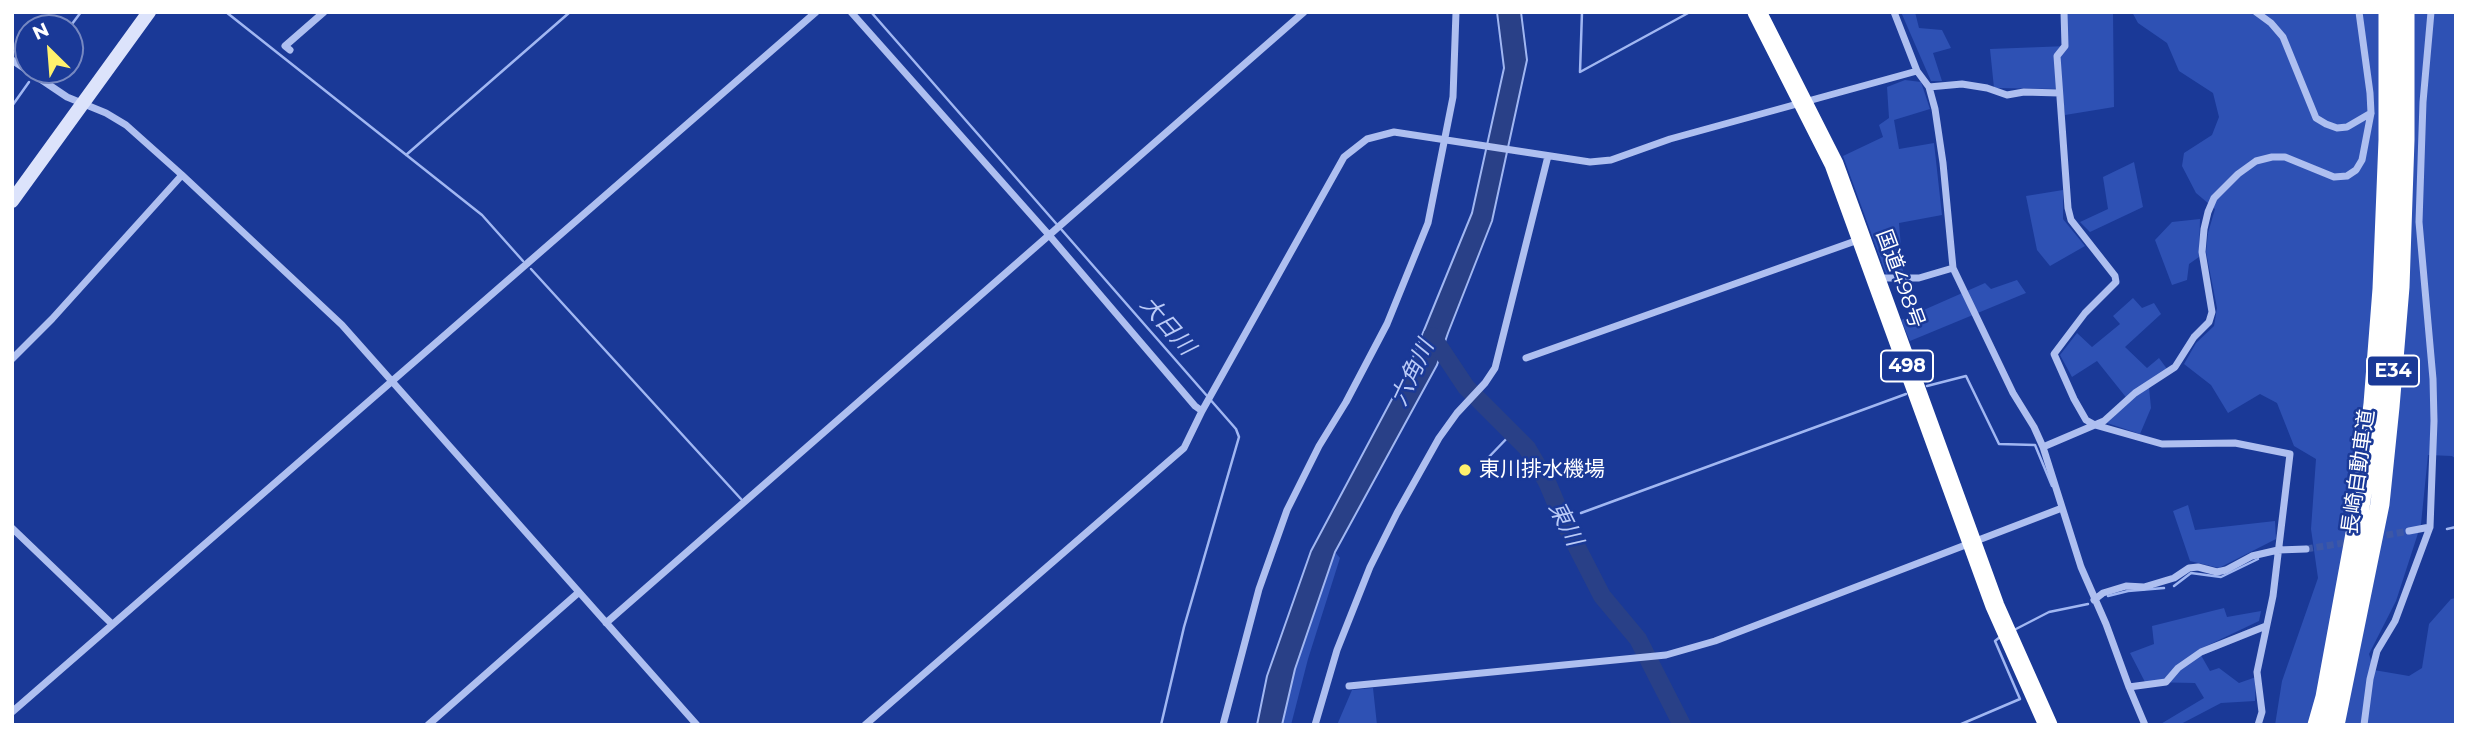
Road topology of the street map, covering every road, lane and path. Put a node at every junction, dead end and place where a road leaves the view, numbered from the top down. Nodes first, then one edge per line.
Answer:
1 (149, 12) edge
2 (324, 12) edge
3 (816, 12) edge
4 (851, 12) edge
5 (1304, 12) edge
6 (1457, 12) edge
7 (1757, 12) edge
8 (1894, 12) edge
9 (2064, 12) edge
10 (2256, 12) edge
11 (2359, 12) edge
12 (2388, 12) edge
13 (2406, 12) edge
14 (2431, 12) edge
15 (290, 50) dead end
16 (12, 60) edge
17 (1917, 71) junction
18 (1928, 87) junction
19 (2059, 93) junction
20 (1804, 103) junction
21 (83, 105) junction
22 (2371, 113) junction
23 (1448, 140) junction
24 (1545, 156) junction
25 (182, 175) junction
26 (12, 201) edge
27 (1049, 235) junction
28 (1861, 239) junction
29 (1953, 268) junction
30 (1876, 279) junction
31 (1526, 358) dead end
32 (12, 359) edge
33 (393, 382) junction
34 (1202, 411) junction
35 (2095, 425) junction
36 (2043, 447) junction
37 (2063, 508) junction
38 (2430, 527) junction
39 (12, 528) edge
40 (2409, 531) tunnel mouth
41 (1972, 542) junction
42 (2278, 550) junction
43 (2306, 550) tunnel mouth
44 (578, 593) junction
45 (2094, 600) junction
46 (606, 623) junction
47 (112, 624) junction
48 (2266, 626) junction
49 (1349, 686) dead end
50 (2129, 687) junction
51 (12, 712) edge
52 (428, 725) edge
53 (697, 725) edge
54 (865, 725) edge
55 (1223, 725) edge
56 (1315, 725) edge
57 (2048, 725) edge
58 (2145, 725) edge
59 (2258, 725) edge
60 (2317, 725) edge
61 (2336, 725) edge
62 (2364, 725) edge

1 - 21 street
2 - 15 street
3 - 33 street
4 - 27 street
5 - 27 street
6 - 23 street
7 - 20 highway, 国道498号 / 498
8 - 17 street
9 - 19 street
10 - 22 street
11 - 22 street
12 - 60 highway, 長崎自動車道 / E34
13 - 61 highway, 長崎自動車道 / E34
14 - 38 street
16 - 21 street
17 - 18 street
17 - 20 street
18 - 19 street
18 - 29 street
19 - 35 street
20 - 24 street
20 - 28 highway, 国道498号 / 498
21 - 25 street
21 - 26 street
22 - 35 street
23 - 24 street
23 - 34 street
23 - 55 street
24 - 56 street
25 - 32 street
25 - 33 street
27 - 34 street
27 - 46 street
28 - 30 highway, 国道498号 / 498
28 - 31 street
29 - 30 street
29 - 36 street
30 - 41 highway, 国道498号 / 498
33 - 44 street
33 - 47 street
34 - 54 street
35 - 36 street
35 - 42 street
36 - 37 street
37 - 41 street
37 - 45 street
38 - 40 street
38 - 62 street
39 - 47 street
41 - 49 street
41 - 57 highway, 国道498号 / 498
42 - 43 street
42 - 45 street
42 - 48 street
44 - 46 street
44 - 52 street
45 - 50 street
46 - 53 street
47 - 51 street
48 - 50 street
48 - 59 street
50 - 58 street

